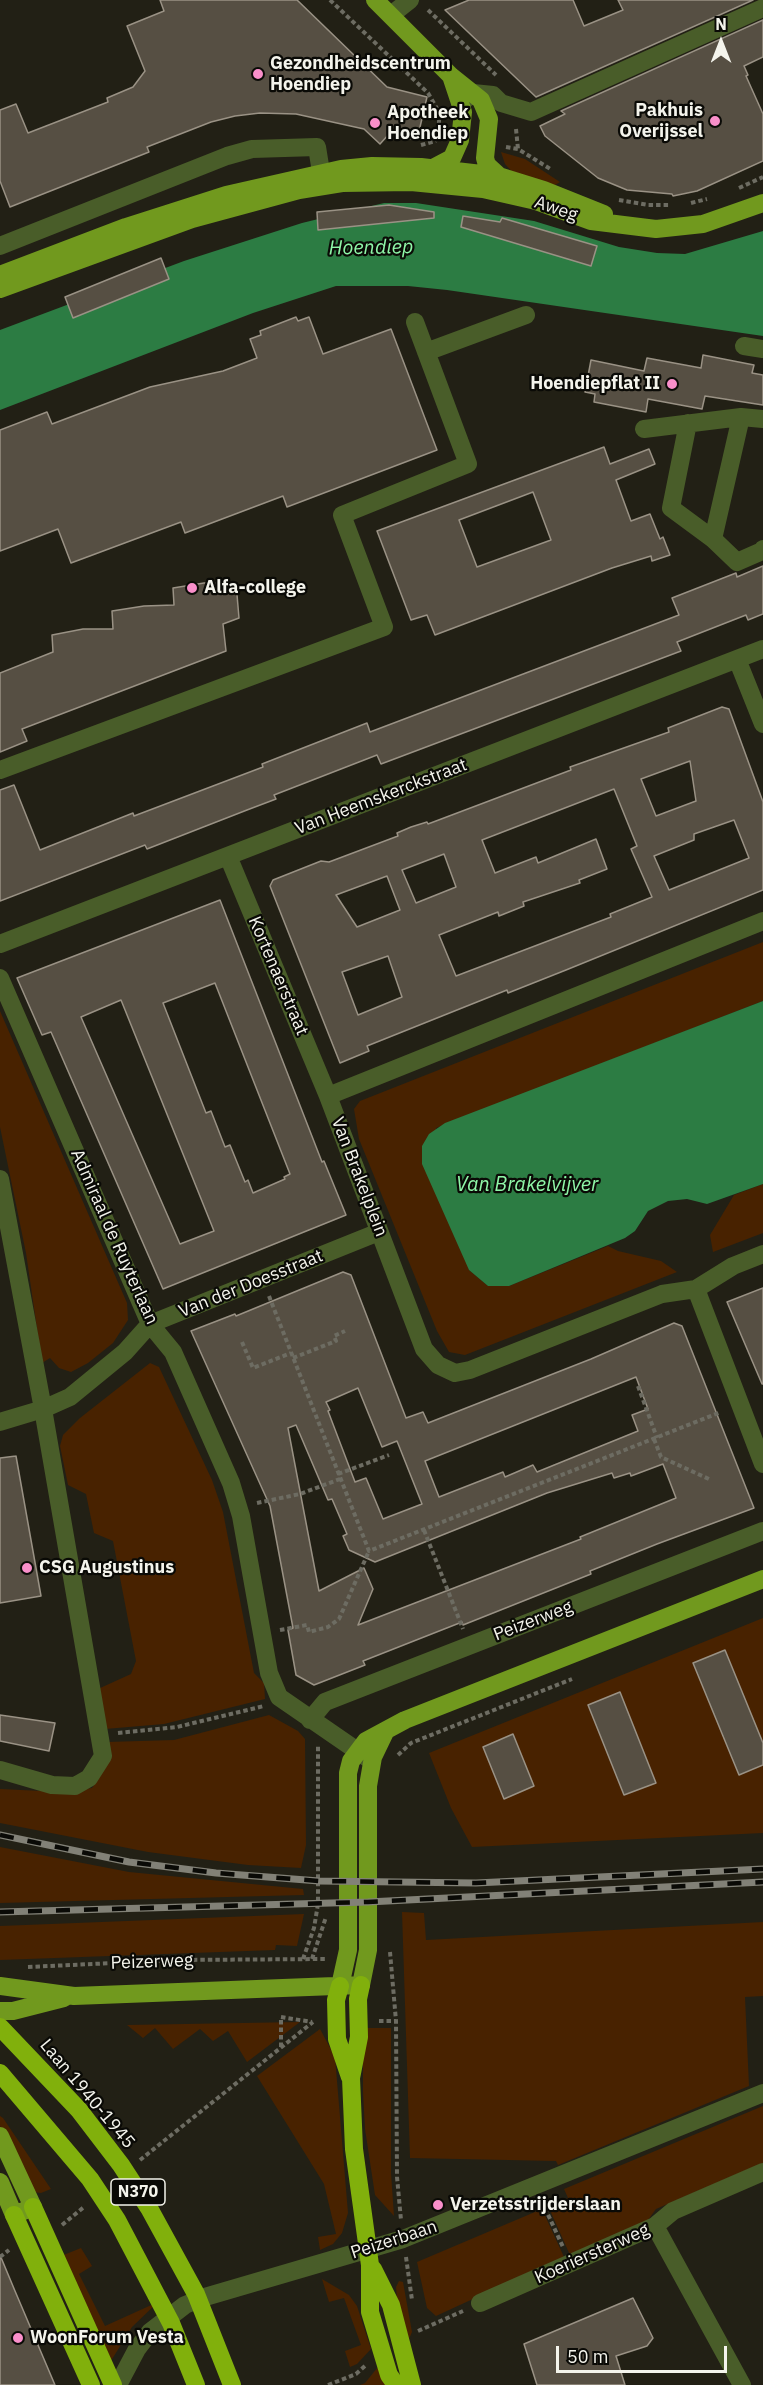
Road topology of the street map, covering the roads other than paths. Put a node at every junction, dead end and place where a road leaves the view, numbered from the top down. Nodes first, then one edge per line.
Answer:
1 (375, 0) edge
2 (417, 3) edge
3 (763, 8) edge
4 (391, 15) junction
5 (466, 99) junction
6 (434, 168) junction
7 (321, 172) junction
8 (499, 176) junction
9 (763, 203) edge
10 (630, 227) junction
11 (0, 246) edge
12 (0, 275) edge
13 (0, 290) edge
14 (526, 315) dead end
15 (415, 322) dead end
16 (744, 346) dead end
17 (763, 349) edge
18 (426, 352) junction
19 (741, 417) junction
20 (763, 419) edge
21 (688, 423) junction
22 (644, 429) dead end
23 (713, 539) junction
24 (763, 549) edge
25 (763, 649) edge
26 (737, 659) junction
27 (763, 724) edge
28 (0, 770) edge
29 (228, 856) junction
30 (763, 921) edge
31 (0, 944) edge
32 (0, 978) edge
33 (328, 1096) junction
34 (0, 1179) edge
35 (379, 1232) junction
36 (763, 1254) edge
37 (8, 1271) edge
38 (696, 1289) junction
39 (150, 1324) junction
40 (43, 1409) junction
41 (0, 1422) edge
42 (763, 1464) edge
43 (763, 1531) edge
44 (763, 1579) edge
45 (314, 1722) junction
46 (365, 1756) junction
47 (0, 1770) edge
48 (361, 1985) junction
49 (0, 1986) edge
50 (340, 1986) junction
51 (74, 1995) junction
52 (0, 2011) edge
53 (0, 2027) edge
54 (0, 2073) edge
55 (351, 2078) junction
56 (763, 2093) edge
57 (0, 2136) edge
58 (763, 2172) edge
59 (0, 2182) edge
60 (33, 2207) junction
61 (14, 2215) junction
62 (655, 2226) junction
63 (369, 2257) junction
64 (480, 2303) road end
65 (90, 2385) edge
66 (113, 2385) edge
67 (118, 2385) edge
68 (196, 2385) edge
69 (232, 2385) edge
70 (396, 2385) edge
71 (412, 2385) edge
72 (742, 2385) edge

1 - 4 main road
2 - 4 street
3 - 5 street
4 - 5 main road
5 - 6 main road
5 - 8 main road
6 - 7 main road
6 - 8 main road
7 - 11 street
7 - 12 main road
8 - 10 main road, Aweg
9 - 10 main road, Aweg
10 - 13 main road, Aweg
14 - 18 street
15 - 18 street
16 - 17 street
18 - 28 street
19 - 20 street
19 - 21 street
19 - 23 street
21 - 22 street
21 - 23 street
23 - 24 street
25 - 26 street, Van Heemskerckstraat
26 - 27 street
26 - 29 street, Van Heemskerckstraat
29 - 31 street, Van Heemskerckstraat
29 - 33 street, Kortenaerstraat
30 - 33 street, Van Brakelplein
32 - 39 street, Admiraal de Ruyterlaan
33 - 35 street, Van Brakelplein
34 - 37 street
35 - 38 street, Van Brakelplein
35 - 39 street, Van der Doesstraat
36 - 38 street, Van Brakelplein
37 - 40 street
38 - 42 street
39 - 40 street, Van der Doesstraat
39 - 45 street, Admiraal de Ruyterlaan
40 - 41 street
40 - 47 street
43 - 45 street, Peizerweg
44 - 46 main road
45 - 46 street
46 - 48 main road
46 - 50 main road
48 - 50 main road, Peizerweg
48 - 55 highway
49 - 51 main road, Peizerweg
50 - 51 main road, Peizerweg
50 - 55 highway
51 - 52 main road, Peizerweg
53 - 69 highway, Laan 1940-1945 / N370
54 - 68 highway, N370
55 - 63 highway
56 - 63 street, Peizerbaan
57 - 60 main road
58 - 62 street, Koeriersterweg
59 - 61 main road
60 - 61 main road
60 - 66 highway
61 - 65 highway
62 - 64 street, Koeriersterweg
62 - 72 street
63 - 67 street, Peizerbaan
63 - 70 highway
63 - 71 highway

